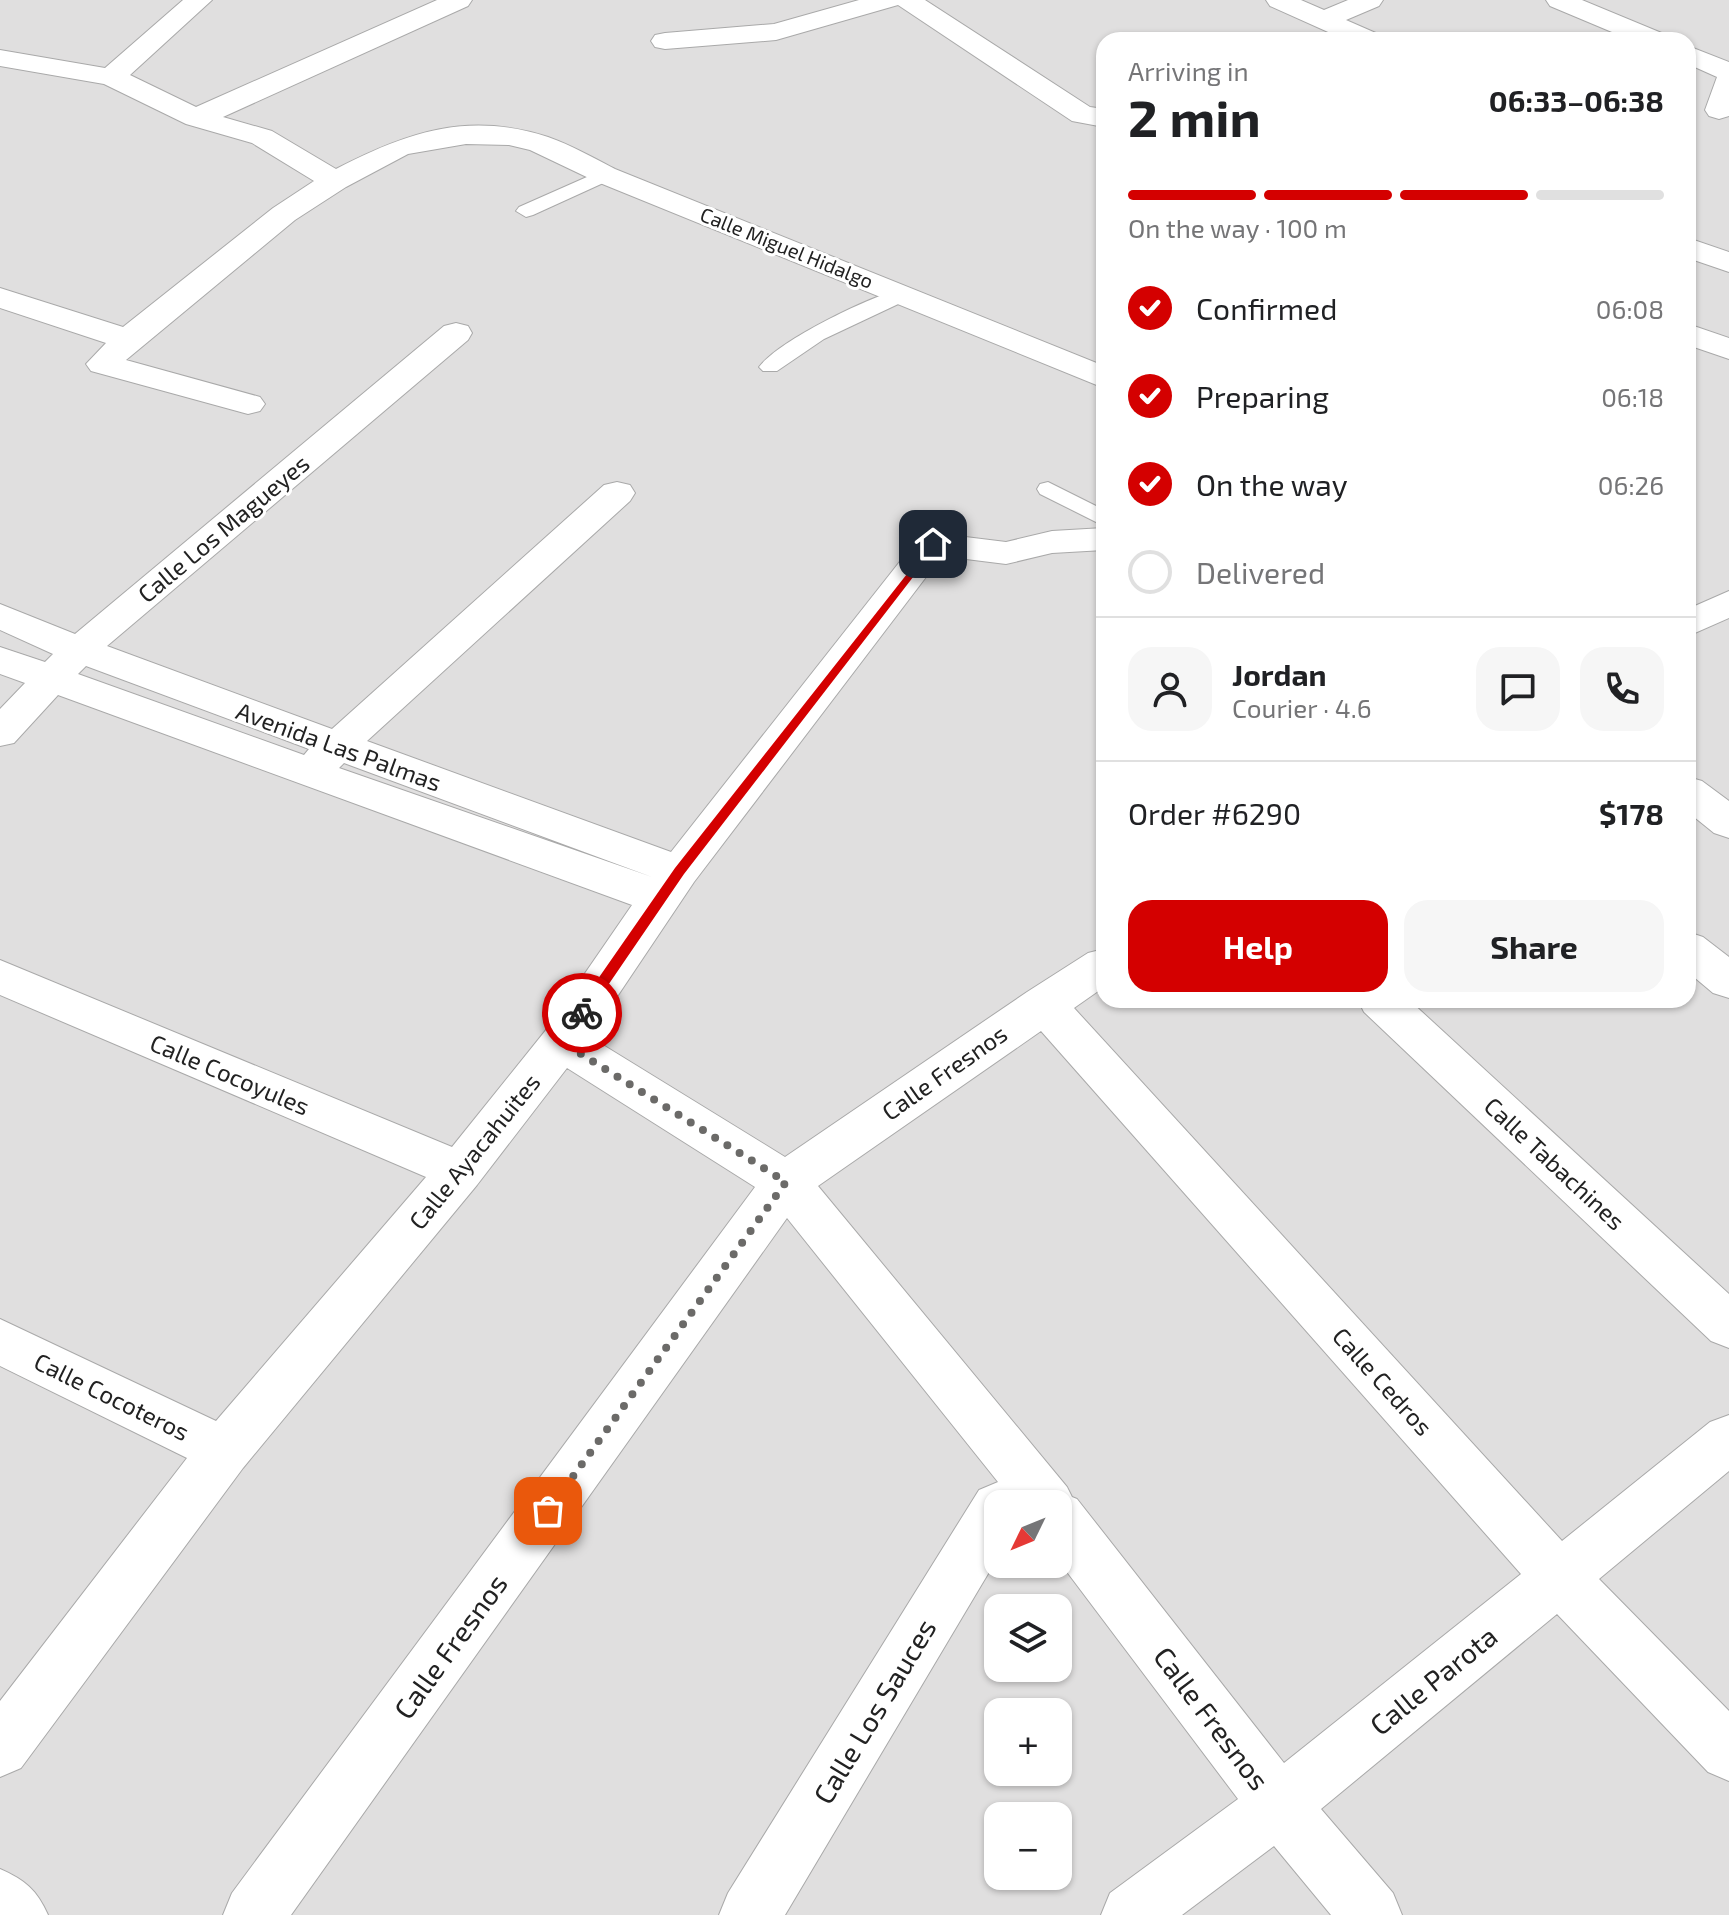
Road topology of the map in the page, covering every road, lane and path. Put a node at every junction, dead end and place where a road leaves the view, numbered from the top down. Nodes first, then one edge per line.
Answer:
1 (199, 0) edge
2 (384, 0) edge
3 (459, 0) edge
4 (888, 0) edge
5 (907, 0) edge
6 (1279, 0) edge
7 (1370, 0) edge
8 (1559, 0) edge
9 (423, 17) junction
10 (1324, 20) junction
11 (1350, 32) edge
12 (1635, 32) edge
13 (665, 41) dead end
14 (0, 58) edge
15 (1696, 58) edge
16 (1729, 72) edge
17 (111, 77) junction
18 (1729, 80) edge
19 (1719, 110) dead end
20 (1096, 117) edge
21 (196, 118) junction
22 (605, 175) junction
23 (335, 181) junction
24 (526, 211) dead end
25 (1696, 250) edge
26 (1729, 263) edge
27 (904, 294) junction
28 (0, 298) edge
29 (456, 333) dead end
30 (1696, 337) edge
31 (128, 339) junction
32 (1729, 349) edge
33 (770, 367) dead end
34 (1096, 375) edge
35 (248, 404) dead end
36 (1048, 489) dead end
37 (617, 493) dead end
38 (1096, 515) edge
39 (1096, 539) edge
40 (1729, 603) edge
41 (0, 616) edge
42 (1696, 620) edge
43 (79, 650) junction
44 (0, 660) edge
45 (53, 680) junction
46 (0, 733) edge
47 (324, 759) junction
48 (1696, 797) edge
49 (1729, 823) edge
50 (670, 885) junction
51 (1696, 954) edge
52 (1096, 970) edge
53 (0, 977) edge
54 (1729, 981) edge
55 (1043, 1004) junction
56 (1389, 1008) edge
57 (562, 1042) junction
58 (460, 1171) junction
59 (786, 1182) junction
60 (1729, 1326) edge
61 (0, 1341) edge
62 (1729, 1439) edge
63 (224, 1451) junction
64 (1013, 1490) edge
65 (1072, 1535) edge
66 (984, 1548) edge
67 (1560, 1578) junction
68 (0, 1748) edge
69 (1729, 1752) edge
70 (1279, 1805) junction
71 (0, 1900) edge
72 (17, 1915) edge
73 (254, 1915) edge
74 (750, 1915) edge
75 (1132, 1915) edge
76 (1371, 1915) edge

1 - 17 street
2 - 9 street
3 - 9 street
4 - 13 street
5 - 20 street
6 - 10 street
7 - 10 street
8 - 12 street
9 - 21 street
10 - 11 street
14 - 17 street
15 - 16 street
17 - 21 street
18 - 19 street
21 - 23 street
22 - 23 street, Calle Miguel Hidalgo
22 - 24 lane
22 - 27 street, Calle Miguel Hidalgo
23 - 31 street, Calle Miguel Hidalgo
25 - 26 street
27 - 33 lane
27 - 34 street, Calle Miguel Hidalgo
28 - 31 street
29 - 43 street, Calle Los Magueyes
30 - 32 street
31 - 35 street, Calle Miguel Hidalgo
36 - 38 lane
37 - 47 street
39 - 50 street, Calle Ayacahuites
40 - 42 street
41 - 43 street, Avenida Las Palmas
43 - 45 street, Calle Los Magueyes
43 - 47 street, Avenida Las Palmas
44 - 45 street
45 - 46 street, Calle Los Magueyes
45 - 47 street
47 - 50 street
48 - 49 street
50 - 57 street, Calle Ayacahuites
51 - 54 street
52 - 55 street, Calle Fresnos
53 - 58 street, Calle Cocoyules
55 - 59 street, Calle Fresnos
55 - 67 street, Calle Cedros
56 - 60 street, Calle Tabachines
57 - 58 street, Calle Ayacahuites
57 - 59 street
58 - 63 street, Calle Ayacahuites
59 - 64 street
59 - 73 street, Calle Fresnos
61 - 63 street, Calle Cocoteros
62 - 67 street, Calle Parota
63 - 68 street, Calle Ayacahuites
65 - 70 street, Calle Fresnos
66 - 74 street, Calle Los Sauces
67 - 69 street, Calle Cedros
67 - 70 street, Calle Parota
70 - 75 street, Calle Parota
70 - 76 street, Calle Fresnos
71 - 72 street

